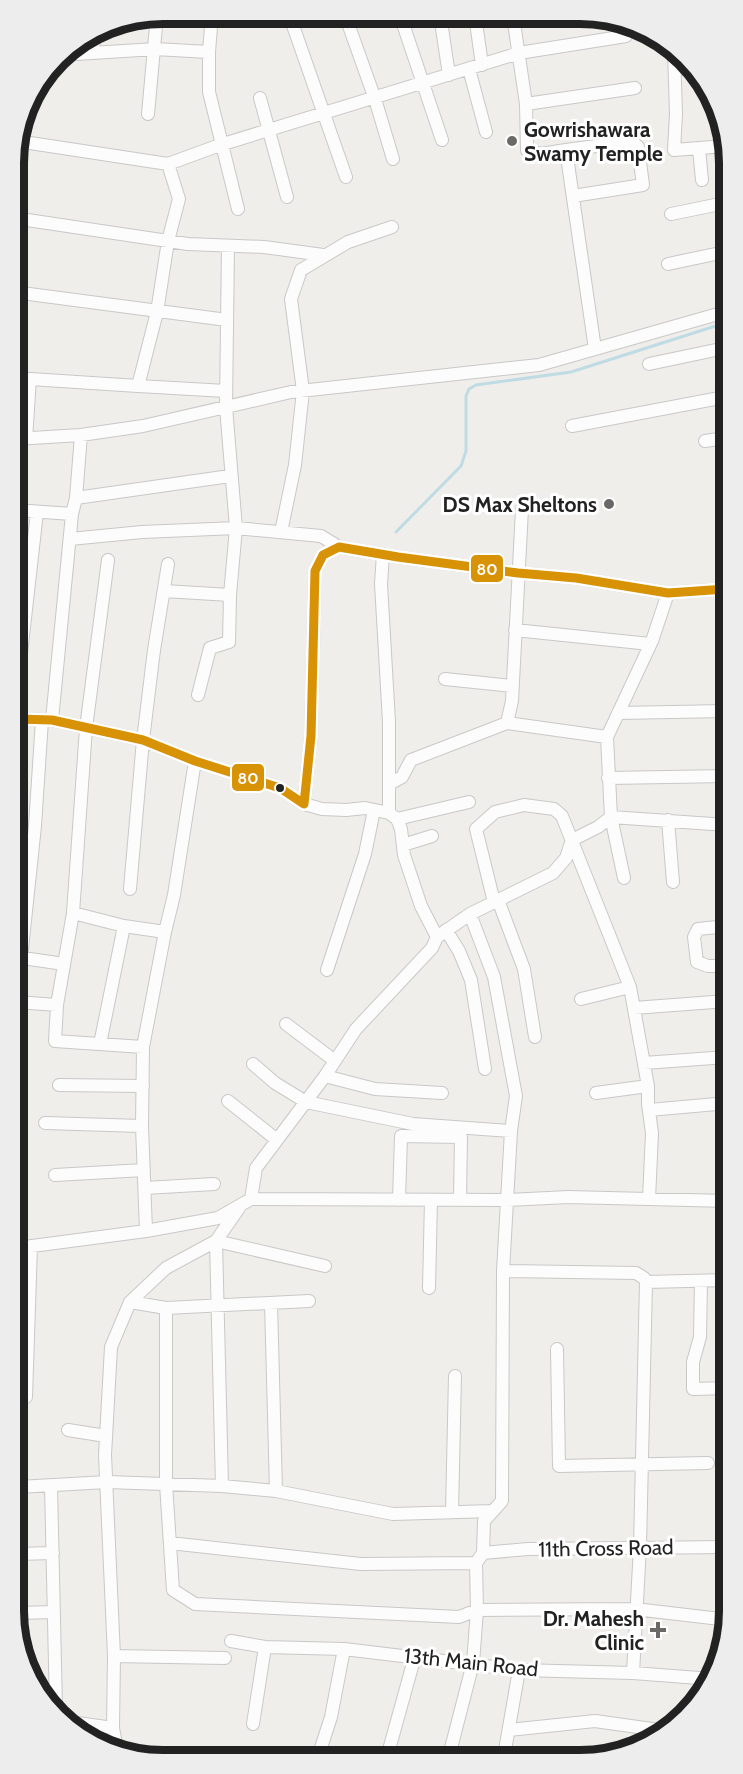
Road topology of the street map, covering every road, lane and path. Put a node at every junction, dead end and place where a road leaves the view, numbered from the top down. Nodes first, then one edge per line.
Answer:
1 (156, 24) edge
2 (211, 24) edge
3 (293, 24) edge
4 (348, 24) edge
5 (403, 24) edge
6 (442, 24) edge
7 (477, 24) edge
8 (514, 24) edge
9 (626, 36) dead end
10 (93, 43) edge
11 (155, 49) junction
12 (209, 52) junction
13 (93, 53) junction
14 (519, 53) junction
15 (77, 54) edge
16 (674, 61) edge
17 (482, 64) junction
18 (469, 69) junction
19 (450, 75) junction
20 (423, 83) junction
21 (635, 88) dead end
22 (260, 98) dead end
23 (375, 99) junction
24 (526, 104) junction
25 (325, 113) junction
26 (148, 114) dead end
27 (269, 130) junction
28 (486, 132) dead end
29 (442, 140) dead end
30 (26, 142) edge
31 (220, 145) junction
32 (718, 147) edge
33 (699, 149) junction
34 (566, 150) junction
35 (393, 159) dead end
36 (168, 164) junction
37 (346, 177) dead end
38 (702, 180) dead end
39 (573, 196) junction
40 (287, 197) dead end
41 (719, 204) edge
42 (238, 209) dead end
43 (671, 214) dead end
44 (24, 219) edge
45 (392, 227) dead end
46 (168, 241) junction
47 (228, 246) junction
48 (719, 253) edge
49 (323, 255) junction
50 (668, 264) dead end
51 (24, 293) edge
52 (157, 312) junction
53 (719, 314) edge
54 (227, 320) junction
55 (595, 349) junction
56 (719, 349) edge
57 (649, 364) dead end
58 (24, 379) edge
59 (30, 379) junction
60 (138, 386) junction
61 (226, 391) junction
62 (303, 391) junction
63 (719, 398) edge
64 (226, 407) junction
65 (24, 415) edge
66 (572, 426) dead end
67 (81, 435) junction
68 (24, 439) edge
69 (719, 439) edge
70 (705, 441) dead end
71 (230, 476) junction
72 (76, 498) junction
73 (522, 509) dead end
74 (24, 511) edge
75 (37, 512) junction
76 (72, 514) junction
77 (236, 528) junction
78 (281, 532) junction
79 (70, 539) junction
80 (339, 547) junction
81 (383, 554) junction
82 (108, 560) dead end
83 (168, 564) dead end
84 (518, 573) junction
85 (719, 589) edge
86 (164, 591) junction
87 (668, 593) junction
88 (230, 595) junction
89 (24, 627) edge
90 (515, 630) junction
91 (650, 644) junction
92 (445, 679) dead end
93 (513, 686) junction
94 (198, 695) dead end
95 (719, 711) edge
96 (618, 713) junction
97 (24, 719) edge
98 (47, 720) junction
99 (507, 723) junction
100 (86, 728) junction
101 (607, 736) junction
102 (143, 740) junction
103 (195, 761) junction
104 (719, 776) edge
105 (608, 778) junction
106 (389, 784) junction
107 (469, 802) dead end
108 (304, 804) junction
109 (374, 810) junction
110 (393, 816) junction
111 (611, 817) junction
112 (668, 820) junction
113 (719, 824) edge
114 (432, 836) dead end
115 (572, 840) junction
116 (403, 845) junction
117 (624, 878) dead end
118 (673, 882) dead end
119 (130, 890) dead end
120 (496, 901) junction
121 (73, 913) junction
122 (470, 914) junction
123 (24, 917) edge
124 (124, 926) junction
125 (719, 927) edge
126 (165, 933) junction
127 (441, 934) junction
128 (24, 959) edge
129 (64, 964) junction
130 (719, 966) edge
131 (327, 970) dead end
132 (630, 987) junction
133 (581, 999) dead end
134 (719, 1002) edge
135 (24, 1003) edge
136 (57, 1005) junction
137 (634, 1008) junction
138 (286, 1024) dead end
139 (535, 1036) dead end
140 (100, 1044) junction
141 (143, 1047) junction
142 (719, 1058) edge
143 (335, 1061) junction
144 (644, 1063) junction
145 (253, 1065) dead end
146 (485, 1069) dead end
147 (325, 1076) junction
148 (59, 1085) dead end
149 (143, 1086) junction
150 (648, 1086) junction
151 (442, 1093) dead end
152 (596, 1093) dead end
153 (228, 1101) dead end
154 (306, 1102) junction
155 (719, 1104) edge
156 (649, 1110) junction
157 (45, 1123) dead end
158 (142, 1126) junction
159 (511, 1131) junction
160 (277, 1140) junction
161 (144, 1170) junction
162 (56, 1175) dead end
163 (214, 1184) dead end
164 (145, 1188) junction
165 (649, 1199) junction
166 (399, 1200) junction
167 (431, 1200) junction
168 (460, 1200) junction
169 (506, 1200) junction
170 (246, 1201) junction
171 (719, 1201) edge
172 (146, 1231) junction
173 (216, 1241) junction
174 (31, 1246) junction
175 (24, 1247) edge
176 (325, 1266) dead end
177 (503, 1271) junction
178 (719, 1280) edge
179 (700, 1281) junction
180 (646, 1282) junction
181 (429, 1288) dead end
182 (309, 1301) dead end
183 (129, 1302) junction
184 (271, 1303) junction
185 (216, 1305) junction
186 (166, 1308) junction
187 (557, 1349) dead end
188 (455, 1376) dead end
189 (719, 1388) edge
190 (26, 1397) dead end
191 (68, 1430) dead end
192 (106, 1436) junction
193 (708, 1463) dead end
194 (642, 1465) junction
195 (107, 1482) junction
196 (166, 1484) junction
197 (51, 1486) junction
198 (222, 1486) junction
199 (24, 1487) edge
200 (276, 1491) junction
201 (493, 1511) junction
202 (452, 1512) junction
203 (170, 1543) junction
204 (640, 1547) junction
205 (719, 1547) edge
206 (53, 1553) junction
207 (24, 1554) edge
208 (480, 1558) junction
209 (635, 1609) junction
210 (477, 1610) junction
211 (54, 1612) junction
212 (24, 1613) edge
213 (719, 1619) edge
214 (231, 1641) dead end
215 (265, 1647) junction
216 (344, 1649) junction
217 (114, 1656) junction
218 (415, 1656) junction
219 (225, 1658) dead end
220 (473, 1663) junction
221 (519, 1670) junction
222 (633, 1672) junction
223 (702, 1678) edge
224 (56, 1700) edge
225 (81, 1724) edge
226 (253, 1724) dead end
227 (113, 1728) junction
228 (509, 1730) junction
229 (652, 1730) edge
230 (116, 1742) edge
231 (320, 1750) edge
232 (389, 1750) edge
233 (451, 1750) edge
234 (505, 1750) edge

1 - 11 street
2 - 12 street
3 - 25 street
4 - 23 street
5 - 20 street
6 - 19 street
7 - 17 street
8 - 14 street
9 - 14 street
10 - 13 street
11 - 12 street
11 - 13 street
11 - 26 street
12 - 31 street
13 - 15 street
14 - 17 street
14 - 24 street
16 - 33 street
17 - 18 street
18 - 19 street
18 - 28 street
19 - 20 street
20 - 23 street
20 - 29 street
21 - 24 street
22 - 27 street
23 - 25 street
23 - 35 street
24 - 34 street
25 - 27 street
25 - 37 street
27 - 31 street
27 - 40 street
30 - 36 street
31 - 36 street
31 - 42 street
32 - 33 street
33 - 38 street
34 - 39 street
34 - 39 street
36 - 46 street
39 - 55 street
41 - 43 street
44 - 46 street
45 - 49 street
46 - 47 street
46 - 52 street
47 - 49 street
47 - 54 street
48 - 50 street
49 - 62 street
51 - 52 street
52 - 54 street
52 - 60 street
53 - 55 street
54 - 61 street
55 - 62 street
56 - 57 street
58 - 59 street
59 - 60 street
59 - 65 street
60 - 61 street
61 - 64 street
62 - 64 street
62 - 78 street
63 - 66 street
64 - 67 street
64 - 71 street
67 - 68 street
67 - 72 street
69 - 70 street
71 - 72 street
71 - 77 street
72 - 76 street
73 - 84 street
74 - 75 street
75 - 76 street
75 - 89 street
76 - 79 street
77 - 78 street
77 - 79 street
77 - 88 street
78 - 80 street
79 - 98 street
80 - 81 street
80 - 108 street
81 - 84 street
81 - 106 street
82 - 100 street
83 - 86 street
84 - 87 street
84 - 90 street
85 - 87 street
86 - 88 street
86 - 102 street
87 - 91 street
88 - 94 street
90 - 91 street
90 - 93 street
91 - 96 street
92 - 93 street
93 - 99 street
95 - 96 street
96 - 101 street
97 - 98 street
98 - 100 street
98 - 123 street
99 - 101 street
99 - 106 street
100 - 102 street
100 - 121 street
101 - 105 street
102 - 103 street
102 - 119 street
103 - 108 street
103 - 126 street
104 - 105 street
105 - 111 street
106 - 110 street
107 - 110 street
108 - 109 street
109 - 110 street
109 - 131 street
110 - 116 street
111 - 112 street
111 - 115 street
111 - 117 street
112 - 113 street
112 - 118 street
114 - 116 street
115 - 120 street
115 - 120 street
115 - 132 street
116 - 127 street
120 - 122 street
120 - 139 street
121 - 124 street
121 - 129 street
122 - 127 street
122 - 159 street
124 - 126 street
124 - 140 street
125 - 130 street
126 - 141 street
127 - 143 street
127 - 146 street
128 - 129 street
129 - 136 street
132 - 133 street
132 - 137 street
134 - 137 street
135 - 136 street
136 - 140 street
137 - 144 street
138 - 143 street
140 - 141 street
141 - 149 street
142 - 144 street
143 - 147 street
144 - 150 street
145 - 154 street
147 - 151 street
147 - 154 street
148 - 149 street
149 - 158 street
150 - 152 street
150 - 156 street
153 - 160 street
154 - 159 street
154 - 160 street
155 - 156 street
156 - 165 street
157 - 158 street
158 - 161 street
159 - 169 street
160 - 170 street
161 - 162 street
161 - 164 street
163 - 164 street
164 - 172 street
165 - 169 street
165 - 171 street
166 - 167 street
166 - 168 street
166 - 170 street
167 - 168 street
167 - 181 street
168 - 169 street
169 - 177 street
170 - 172 street
170 - 173 street
172 - 174 street
173 - 176 street
173 - 183 street
173 - 185 street
174 - 175 street
174 - 190 street
177 - 180 street
177 - 201 street
178 - 179 street
179 - 180 street
179 - 189 street
180 - 194 street
182 - 184 street
183 - 186 street
183 - 192 street
184 - 185 street
184 - 200 street
185 - 186 street
185 - 198 street
186 - 196 street
187 - 194 street
188 - 202 street
191 - 192 street
192 - 195 street
193 - 194 street
194 - 204 street
195 - 196 street
195 - 197 street
195 - 217 street
196 - 198 street
196 - 203 street
197 - 199 street
197 - 206 street
198 - 200 street
200 - 202 street
201 - 202 street
201 - 208 street
203 - 208 street, 11th Cross Road
203 - 210 street
204 - 205 street, 11th Cross Road
204 - 208 street, 11th Cross Road
204 - 209 street
206 - 207 street
206 - 211 street
208 - 210 street
209 - 210 street
209 - 213 street
209 - 222 street
210 - 220 street
211 - 212 street
211 - 224 street
214 - 215 street, 13th Main Road
215 - 216 street, 13th Main Road
215 - 226 street
216 - 218 street, 13th Main Road
216 - 231 street
217 - 219 street
217 - 227 street
218 - 220 street, 13th Main Road
218 - 232 street
220 - 221 street, 13th Main Road
220 - 233 street
221 - 222 street, 13th Main Road
221 - 228 street
222 - 223 street, 13th Main Road
225 - 227 street
227 - 230 street
228 - 229 street
228 - 234 street

